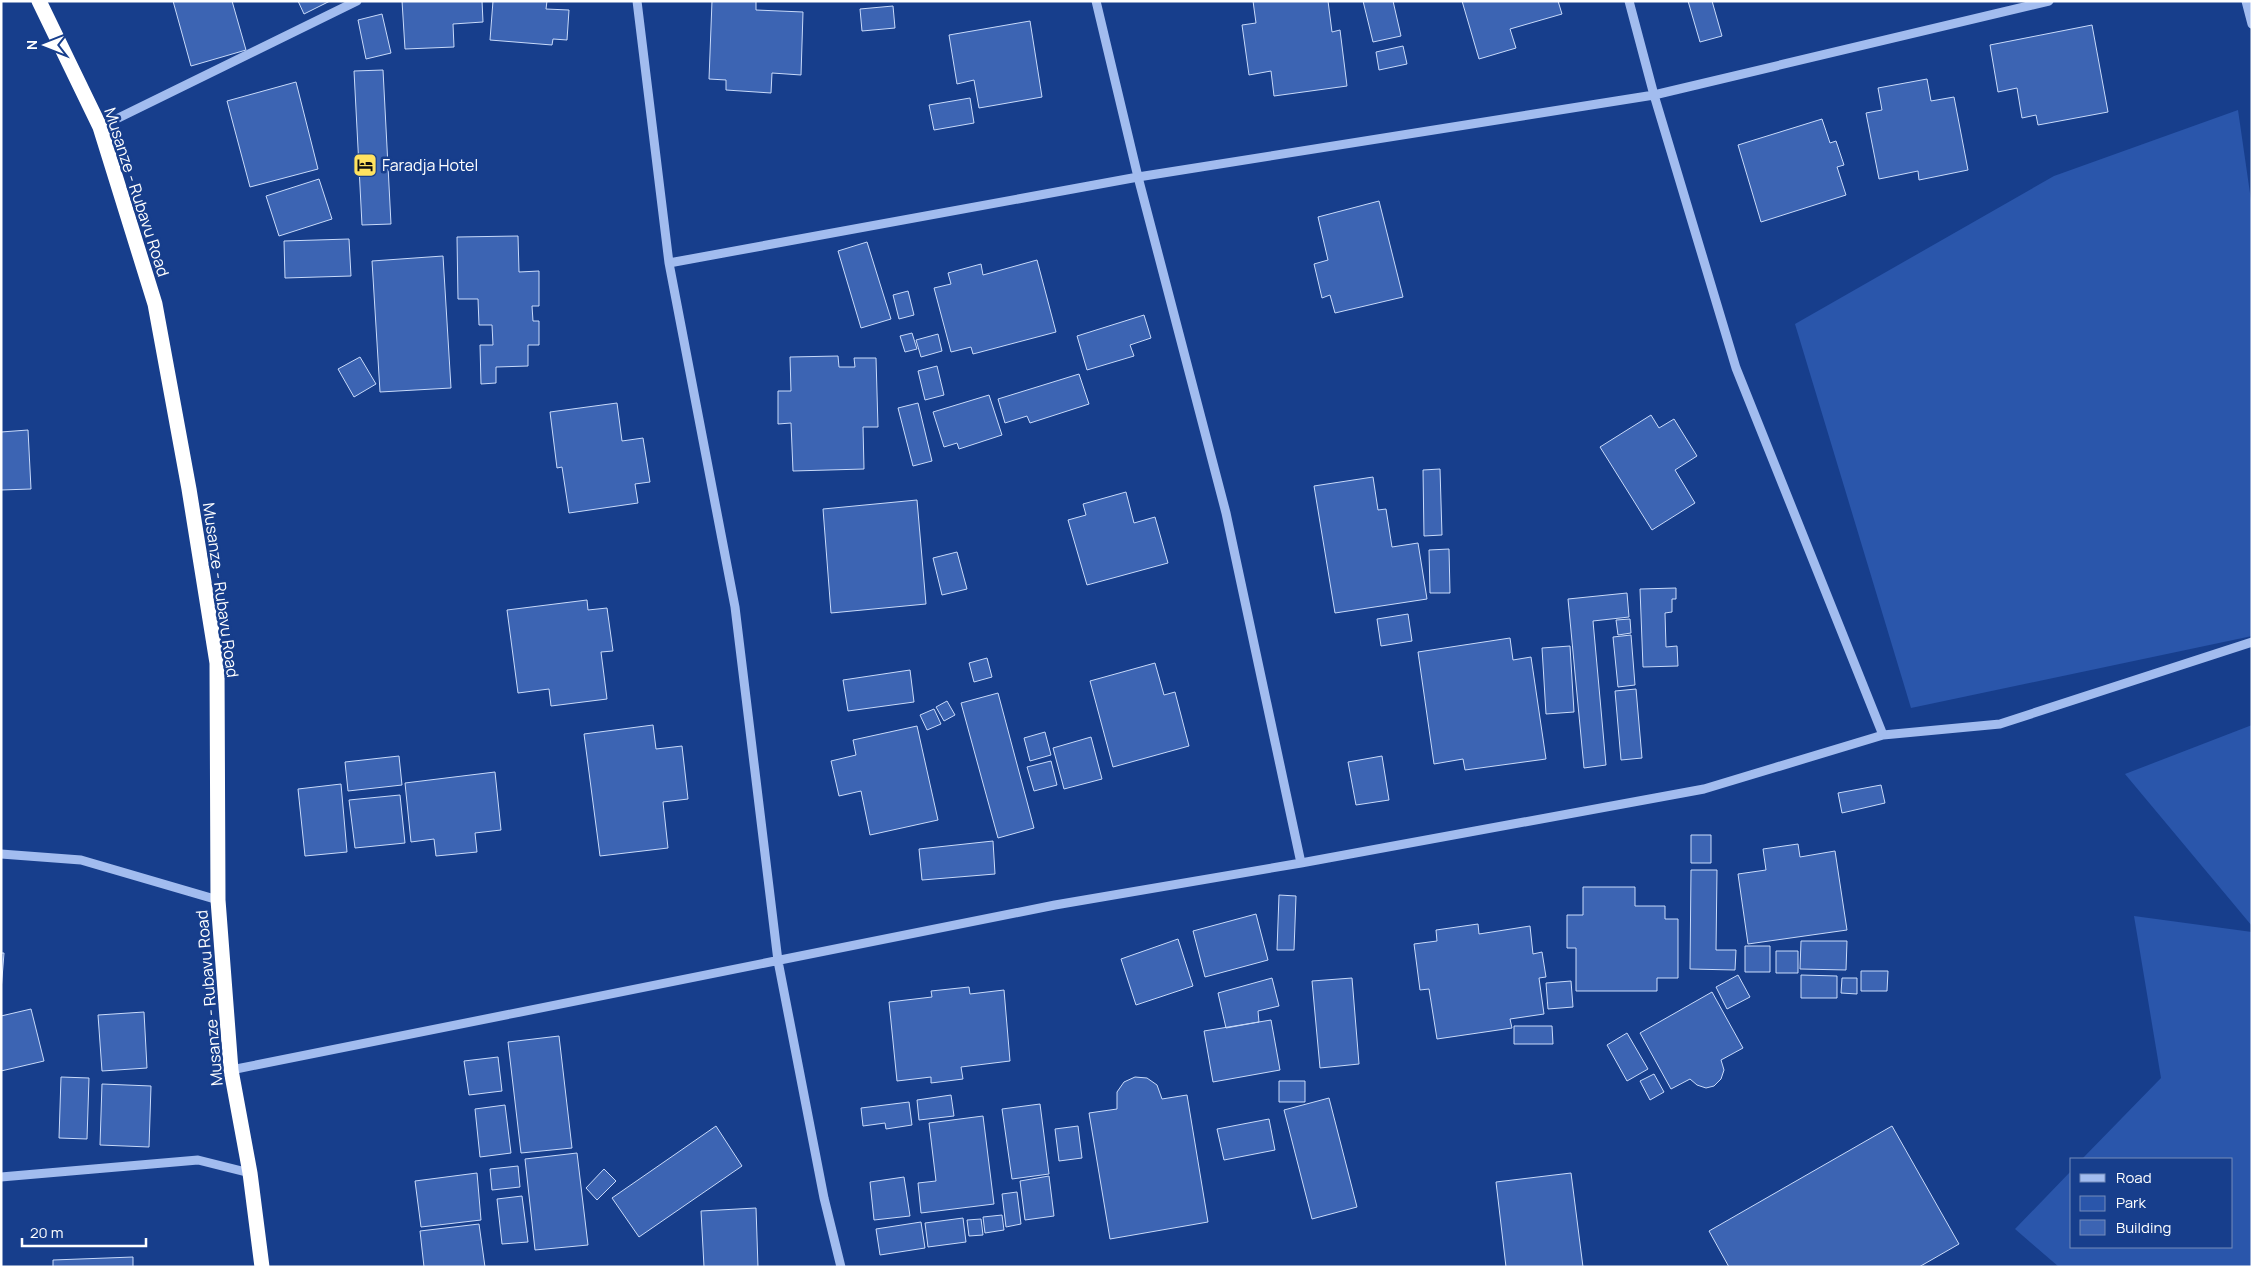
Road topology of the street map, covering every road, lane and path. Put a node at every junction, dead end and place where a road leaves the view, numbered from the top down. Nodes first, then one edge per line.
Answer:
1 (38, 1) edge
2 (357, 1) edge
3 (637, 1) edge
4 (1096, 1) edge
5 (1629, 1) edge
6 (2049, 1) edge
7 (2246, 1) edge
8 (2252, 24) edge
9 (1654, 95) junction
10 (100, 128) junction
11 (1138, 178) junction
12 (669, 263) junction
13 (2252, 642) edge
14 (1883, 735) junction
15 (1, 854) edge
16 (1300, 863) junction
17 (218, 900) junction
18 (778, 961) junction
19 (231, 1070) junction
20 (250, 1173) junction
21 (1, 1177) edge
22 (262, 1267) edge
23 (842, 1267) edge

1 - 10 highway, Musanze - Rubavu Road
2 - 10 street
3 - 12 street
4 - 11 street
5 - 9 street
6 - 9 street
7 - 8 street
9 - 11 street
9 - 14 street
10 - 17 highway, Musanze - Rubavu Road
11 - 12 street
11 - 16 street
12 - 18 street
13 - 14 street
14 - 16 street
15 - 17 street
16 - 18 street
17 - 19 highway, Musanze - Rubavu Road
18 - 19 street
18 - 23 street
19 - 20 highway, Musanze - Rubavu Road
20 - 21 street
20 - 22 highway, Musanze - Rubavu Road

